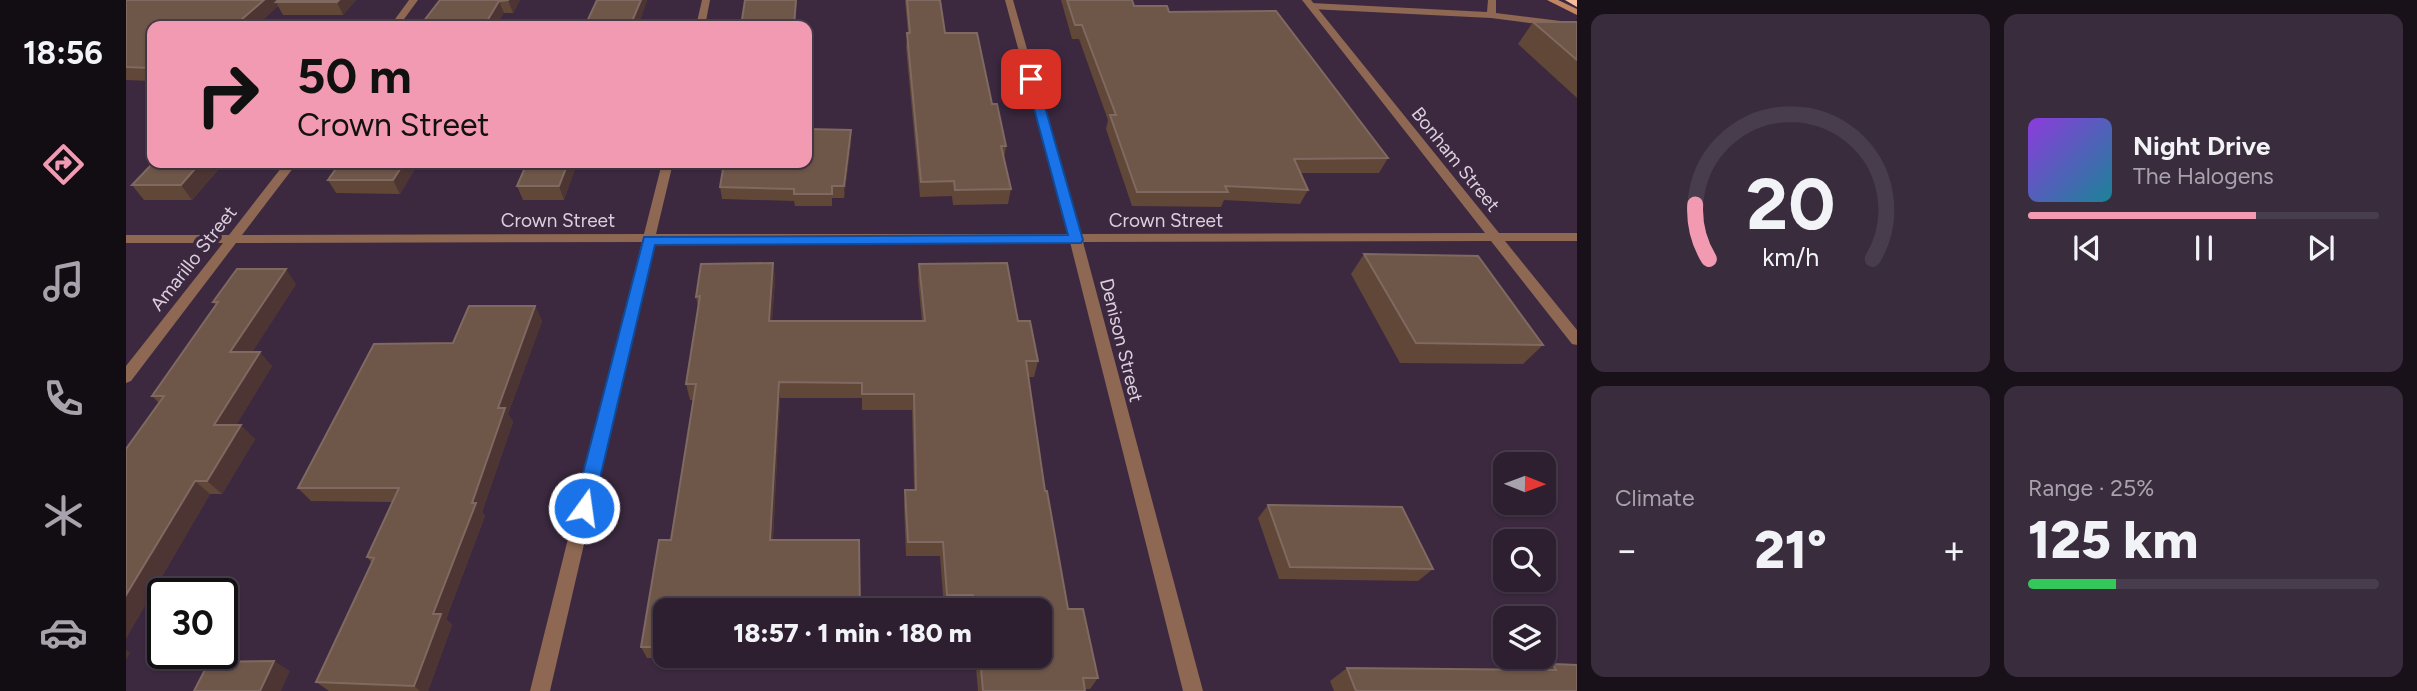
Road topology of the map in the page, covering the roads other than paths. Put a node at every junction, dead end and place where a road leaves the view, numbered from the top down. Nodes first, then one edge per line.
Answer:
1 (414, 0) edge
2 (706, 0) edge
3 (1009, 0) edge
4 (1492, 0) edge
5 (1551, 0) edge
6 (1572, 0) edge
7 (1309, 3) edge
8 (1577, 3) edge
9 (1577, 12) edge
10 (1490, 15) junction
11 (398, 21) edge
12 (701, 21) edge
13 (1577, 26) edge
14 (287, 168) edge
15 (666, 168) edge
16 (234, 237) junction
17 (1577, 237) edge
18 (1498, 238) junction
19 (126, 239) edge
20 (649, 240) junction
21 (1076, 240) junction
22 (1577, 340) edge
23 (126, 377) edge
24 (540, 691) edge
25 (1193, 691) edge

1 - 11 street
2 - 12 street
3 - 21 street, Denison Street
4 - 10 street
5 - 9 main road
6 - 8 highway
7 - 10 street
7 - 18 street, Bonham Street
10 - 13 street
14 - 16 street, Amarillo Street
15 - 20 street
16 - 19 street, Crown Street
16 - 20 street, Crown Street
16 - 23 street, Amarillo Street
17 - 18 street, Crown Street
18 - 21 street, Crown Street
18 - 22 street, Bonham Street
20 - 21 street, Crown Street
20 - 24 street
21 - 25 street, Denison Street

